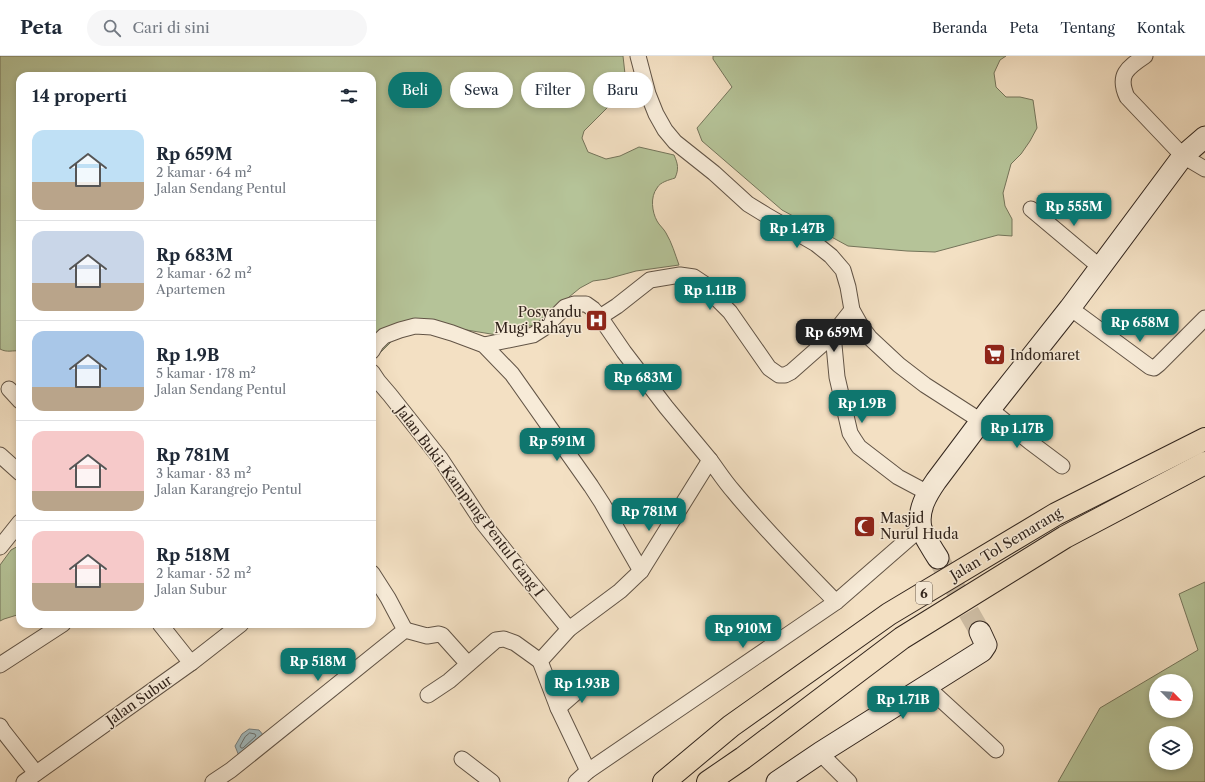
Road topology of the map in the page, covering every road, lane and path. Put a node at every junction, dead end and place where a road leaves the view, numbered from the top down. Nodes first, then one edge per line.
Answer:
1 (1144, 56) edge
2 (640, 58) edge
3 (1205, 137) edge
4 (1183, 156) junction
5 (1205, 169) edge
6 (1031, 209) dead end
7 (1100, 267) junction
8 (1070, 308) junction
9 (852, 310) junction
10 (600, 317) junction
11 (1205, 318) edge
12 (837, 329) junction
13 (376, 344) edge
14 (484, 345) junction
15 (376, 378) edge
16 (9, 389) dead end
17 (16, 397) edge
18 (986, 415) junction
19 (1205, 439) edge
20 (0, 455) edge
21 (710, 460) junction
22 (1205, 463) edge
23 (1062, 466) dead end
24 (16, 469) edge
25 (928, 493) junction
26 (16, 527) edge
27 (921, 528) junction
28 (0, 547) edge
29 (938, 558) tunnel mouth
30 (641, 571) junction
31 (376, 578) edge
32 (836, 602) junction
33 (57, 628) edge
34 (163, 628) edge
35 (236, 628) edge
36 (405, 630) junction
37 (569, 630) junction
38 (982, 636) tunnel mouth
39 (540, 661) junction
40 (191, 663) junction
41 (468, 664) junction
42 (0, 665) edge
43 (590, 680) dead end
44 (926, 686) junction
45 (428, 695) dead end
46 (558, 708) junction
47 (0, 726) edge
48 (996, 750) dead end
49 (820, 753) junction
50 (462, 760) dead end
51 (588, 771) junction
52 (30, 778) edge
53 (213, 782) edge
54 (492, 782) edge
55 (576, 782) edge
56 (664, 782) edge
57 (708, 782) edge
58 (777, 782) edge
59 (849, 782) edge

1 - 4 street
2 - 9 street
3 - 4 main road
4 - 5 street
4 - 7 main road
6 - 7 street
7 - 8 main road
8 - 11 street
8 - 18 main road
9 - 12 street
9 - 18 street
10 - 12 street
10 - 14 street
10 - 21 street
12 - 25 street
13 - 14 street
14 - 30 street
15 - 37 street, Jalan Bukit Kampung Pentul Gang I
16 - 17 street
18 - 23 street
18 - 25 main road
19 - 56 highway, Jalan Tol Semarang / 6
20 - 24 street
21 - 30 street
21 - 32 street
22 - 57 highway, Jalan Tol Semarang / 6
25 - 27 main road
26 - 28 street
27 - 29 main road
27 - 32 street
30 - 37 street
31 - 36 street
32 - 51 street
33 - 42 street
34 - 40 street
35 - 40 street, Jalan Subur
36 - 41 street
36 - 53 street
37 - 39 street
38 - 44 main road
39 - 41 street
39 - 46 street
40 - 52 street, Jalan Subur
41 - 45 street
43 - 46 street
44 - 48 street
44 - 49 main road
46 - 51 street
47 - 52 street, Jalan Subur
49 - 58 main road
49 - 59 street
50 - 54 street
51 - 55 street

